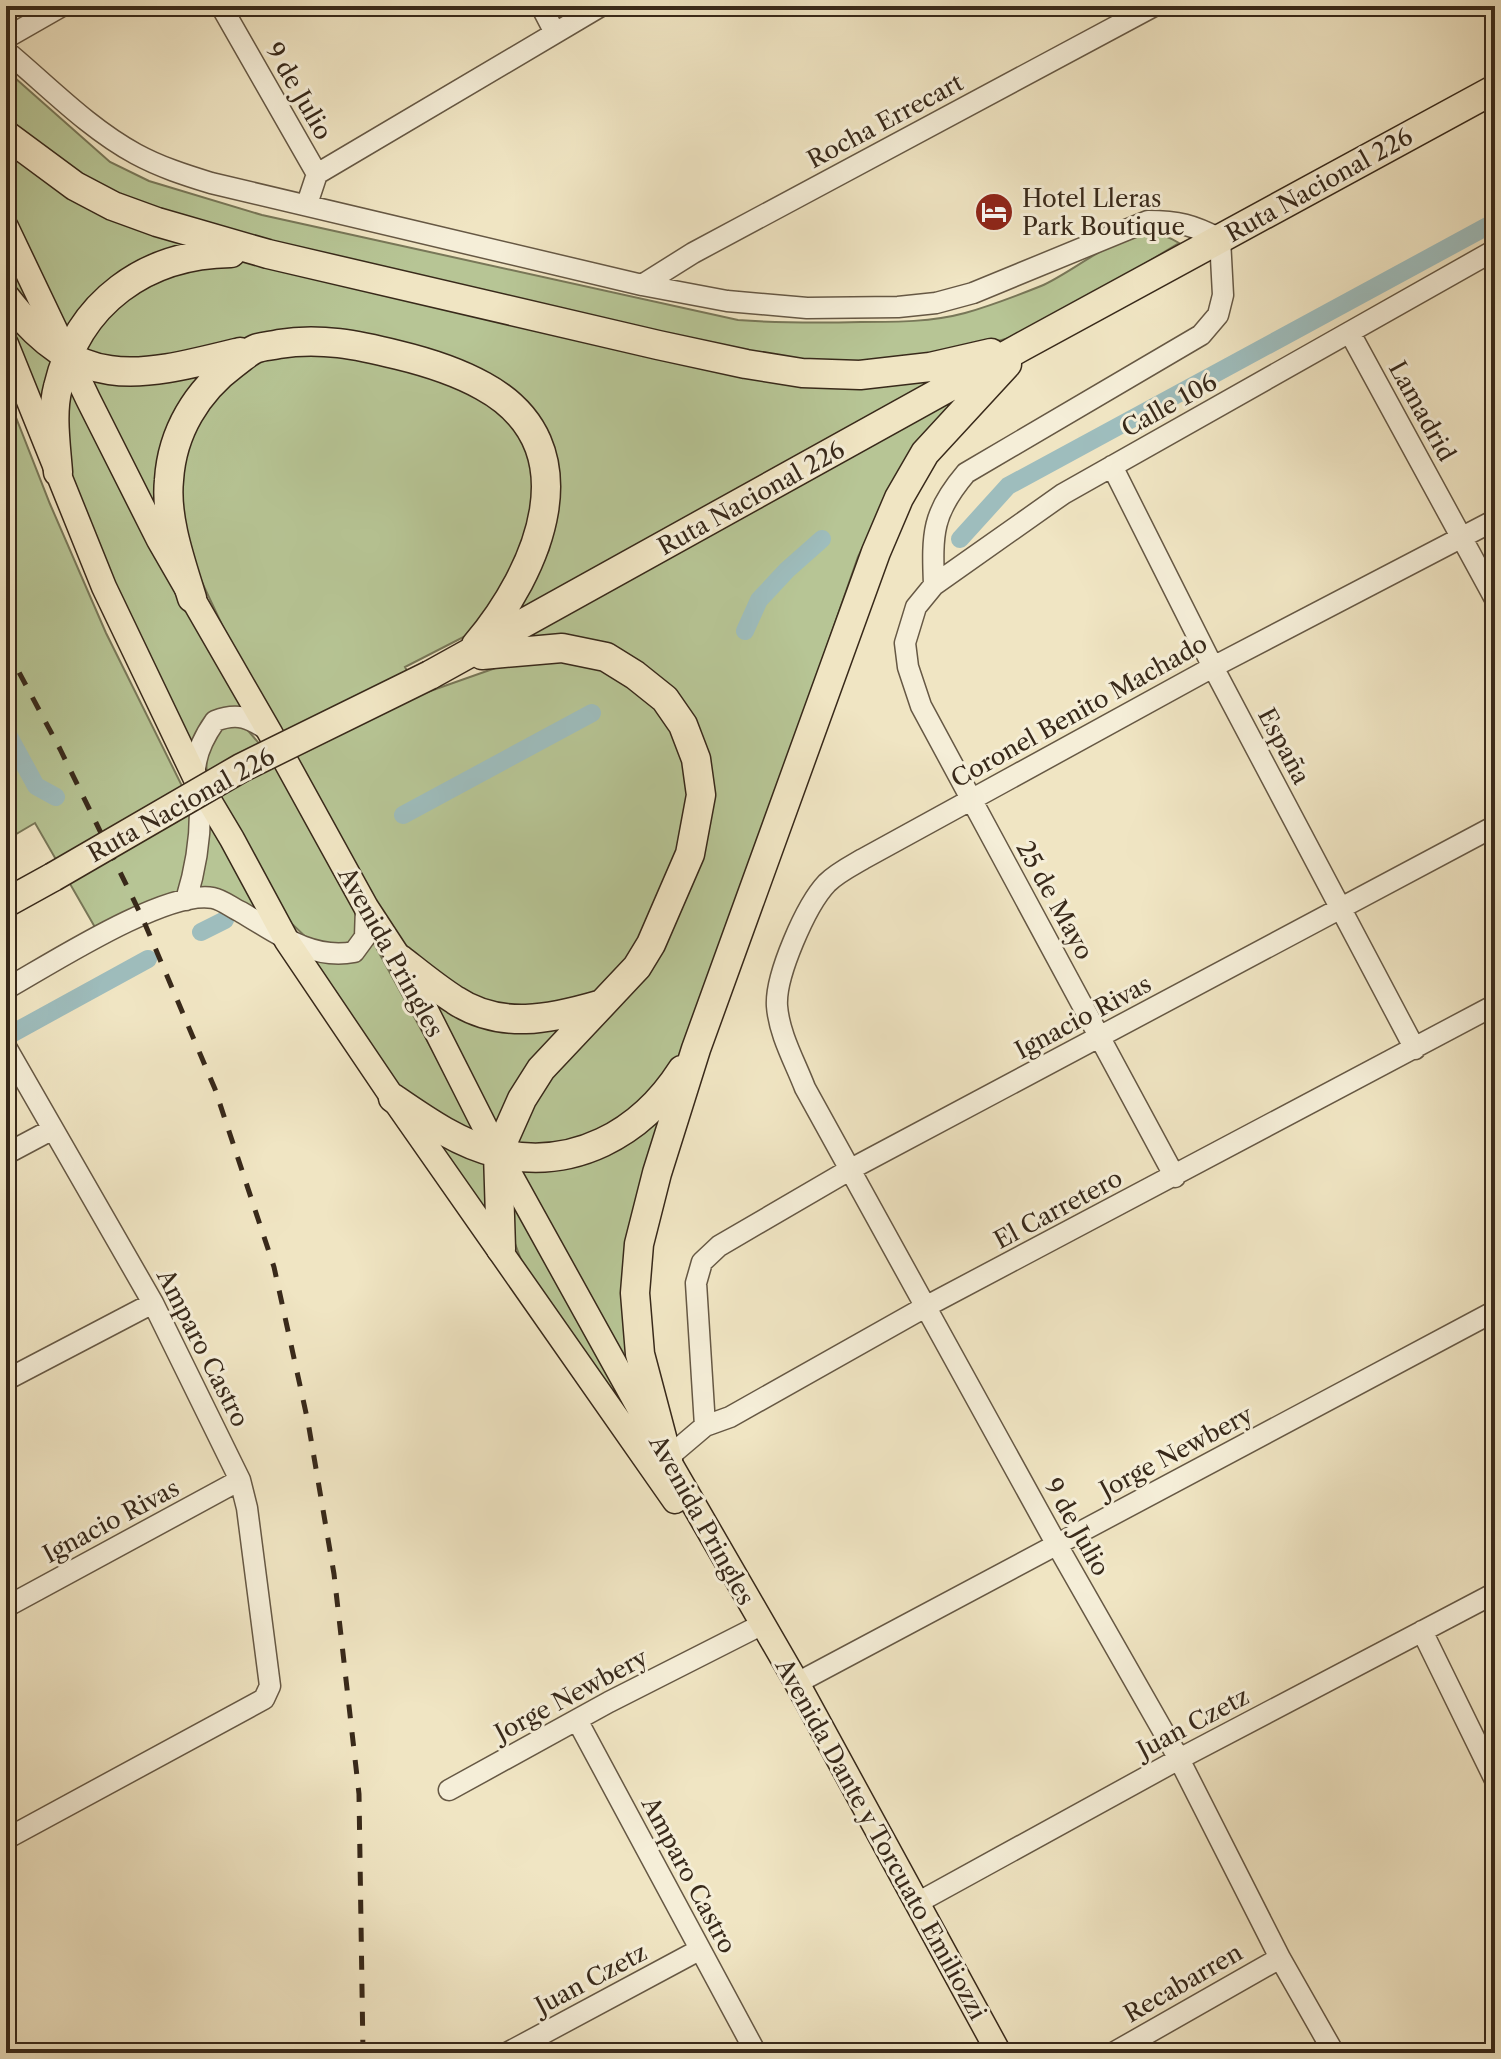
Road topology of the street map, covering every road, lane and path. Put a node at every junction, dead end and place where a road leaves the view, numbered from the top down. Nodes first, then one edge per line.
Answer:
1 (62, 6) edge
2 (221, 6) edge
3 (541, 6) edge
4 (601, 6) edge
5 (1154, 6) edge
6 (555, 33) junction
7 (6, 38) edge
8 (6, 51) edge
9 (1495, 89) edge
10 (6, 135) edge
11 (317, 174) junction
12 (307, 204) junction
13 (6, 227) edge
14 (1220, 239) junction
15 (1495, 250) edge
16 (268, 254) junction
17 (642, 285) junction
18 (6, 298) edge
19 (1350, 333) junction
20 (6, 344) edge
21 (1023, 346) junction
22 (256, 349) junction
23 (69, 358) junction
24 (1112, 466) junction
25 (58, 472) junction
26 (1495, 520) edge
27 (1462, 537) junction
28 (934, 585) junction
29 (192, 598) junction
30 (1495, 599) edge
31 (905, 643) joint
32 (465, 658) junction
33 (1213, 667) junction
34 (269, 731) junction
35 (195, 777) junction
36 (971, 801) junction
37 (1495, 826) edge
38 (186, 900) junction
39 (6, 903) edge
40 (366, 907) junction
41 (1341, 908) junction
42 (287, 941) junction
43 (400, 959) junction
44 (6, 989) edge
45 (600, 1005) junction
46 (1495, 1005) edge
47 (779, 1023) joint
48 (1100, 1038) junction
49 (6, 1047) edge
50 (696, 1049) junction
51 (1415, 1049) junction
52 (393, 1098) junction
53 (53, 1129) junction
54 (498, 1153) junction
55 (6, 1154) edge
56 (851, 1169) junction
57 (1175, 1177) junction
58 (501, 1249) junction
59 (153, 1303) junction
60 (927, 1306) junction
61 (1495, 1311) edge
62 (6, 1380) edge
63 (705, 1426) junction
64 (660, 1464) junction
65 (240, 1480) junction
66 (1057, 1545) junction
67 (1495, 1593) edge
68 (6, 1607) edge
69 (761, 1625) junction
70 (1422, 1631) junction
71 (797, 1683) junction
72 (577, 1720) junction
73 (1179, 1759) junction
74 (1495, 1780) edge
75 (449, 1790) dead end
76 (6, 1839) edge
77 (917, 1903) junction
78 (699, 1950) junction
79 (1280, 1958) junction
80 (507, 2053) edge
81 (756, 2053) edge
82 (999, 2053) edge
83 (1113, 2053) edge
84 (1334, 2053) edge

1 - 7 street
2 - 11 street, 9 de Julio
3 - 6 street
4 - 6 street
5 - 17 street, Rocha Errecart
6 - 11 street
8 - 12 street
9 - 14 highway, Ruta Nacional 226
10 - 16 highway
11 - 12 street, 9 de Julio
12 - 17 street
13 - 23 main road, Avenida Pringles
14 - 17 street
14 - 21 highway, Ruta Nacional 226
14 - 28 street
15 - 19 street, Calle 106
16 - 21 highway
16 - 23 highway
18 - 23 highway
19 - 24 street, Calle 106
19 - 27 street, Lamadrid
20 - 25 main road, Avenida Pringles
21 - 32 highway, Ruta Nacional 226
21 - 50 highway
22 - 23 highway
22 - 29 highway
22 - 32 highway
23 - 25 highway
23 - 29 main road, Avenida Pringles
24 - 28 street, Calle 106
24 - 33 street, España
25 - 35 main road, Avenida Pringles
26 - 27 street, Coronel Benito Machado
27 - 30 street, Lamadrid
27 - 33 street, Coronel Benito Machado
28 - 31 street, Calle 106
29 - 34 main road, Avenida Pringles
31 - 36 street, 25 de Mayo
32 - 39 highway, Ruta Nacional 226, bridge
32 - 45 highway
33 - 36 street, Coronel Benito Machado
33 - 41 street, España
34 - 35 street
34 - 40 main road, Avenida Pringles
35 - 38 street
35 - 42 main road, Avenida Pringles
36 - 47 street, Coronel Benito Machado
36 - 48 street, 25 de Mayo
37 - 41 street, Ignacio Rivas
38 - 42 street
38 - 44 street
40 - 42 street
40 - 43 main road, Avenida Pringles
41 - 48 street, Ignacio Rivas
41 - 51 street, España
42 - 52 main road, Avenida Pringles
43 - 45 highway
43 - 54 main road, Avenida Pringles
45 - 54 highway
46 - 51 street, El Carretero
47 - 56 street, 9 de Julio
48 - 56 street, Ignacio Rivas
48 - 57 street, 25 de Mayo
49 - 53 street, Amparo Castro
50 - 54 highway
50 - 64 highway
51 - 57 street, El Carretero
52 - 54 highway
52 - 58 main road, Avenida Pringles
53 - 55 street
53 - 59 street, Amparo Castro
54 - 58 highway
54 - 64 main road, Avenida Pringles
56 - 60 street, 9 de Julio
56 - 63 street, Ignacio Rivas
57 - 60 street, El Carretero
58 - 64 main road, Avenida Pringles
59 - 62 street
59 - 65 street, Amparo Castro
60 - 63 street, El Carretero
60 - 66 street, 9 de Julio
61 - 66 street, Jorge Newbery
63 - 64 street, El Carretero
64 - 69 main road, Avenida Pringles
65 - 68 street, Ignacio Rivas
65 - 76 street, Amparo Castro
66 - 71 street, Jorge Newbery
66 - 73 street, 9 de Julio
67 - 70 street, Juan Czetz
69 - 71 main road, Avenida Dante y Torcuato Emiliozzi
69 - 72 street, Jorge Newbery
70 - 73 street, Juan Czetz
70 - 74 street
71 - 77 main road, Avenida Dante y Torcuato Emiliozzi
72 - 75 street, Jorge Newbery
72 - 78 street, Amparo Castro
73 - 77 street, Juan Czetz
73 - 79 street, 9 de Julio
77 - 82 main road, Avenida Dante y Torcuato Emiliozzi
78 - 80 street, Juan Czetz
78 - 81 street, Amparo Castro
79 - 83 street, Recabarren
79 - 84 street, 9 de Julio

